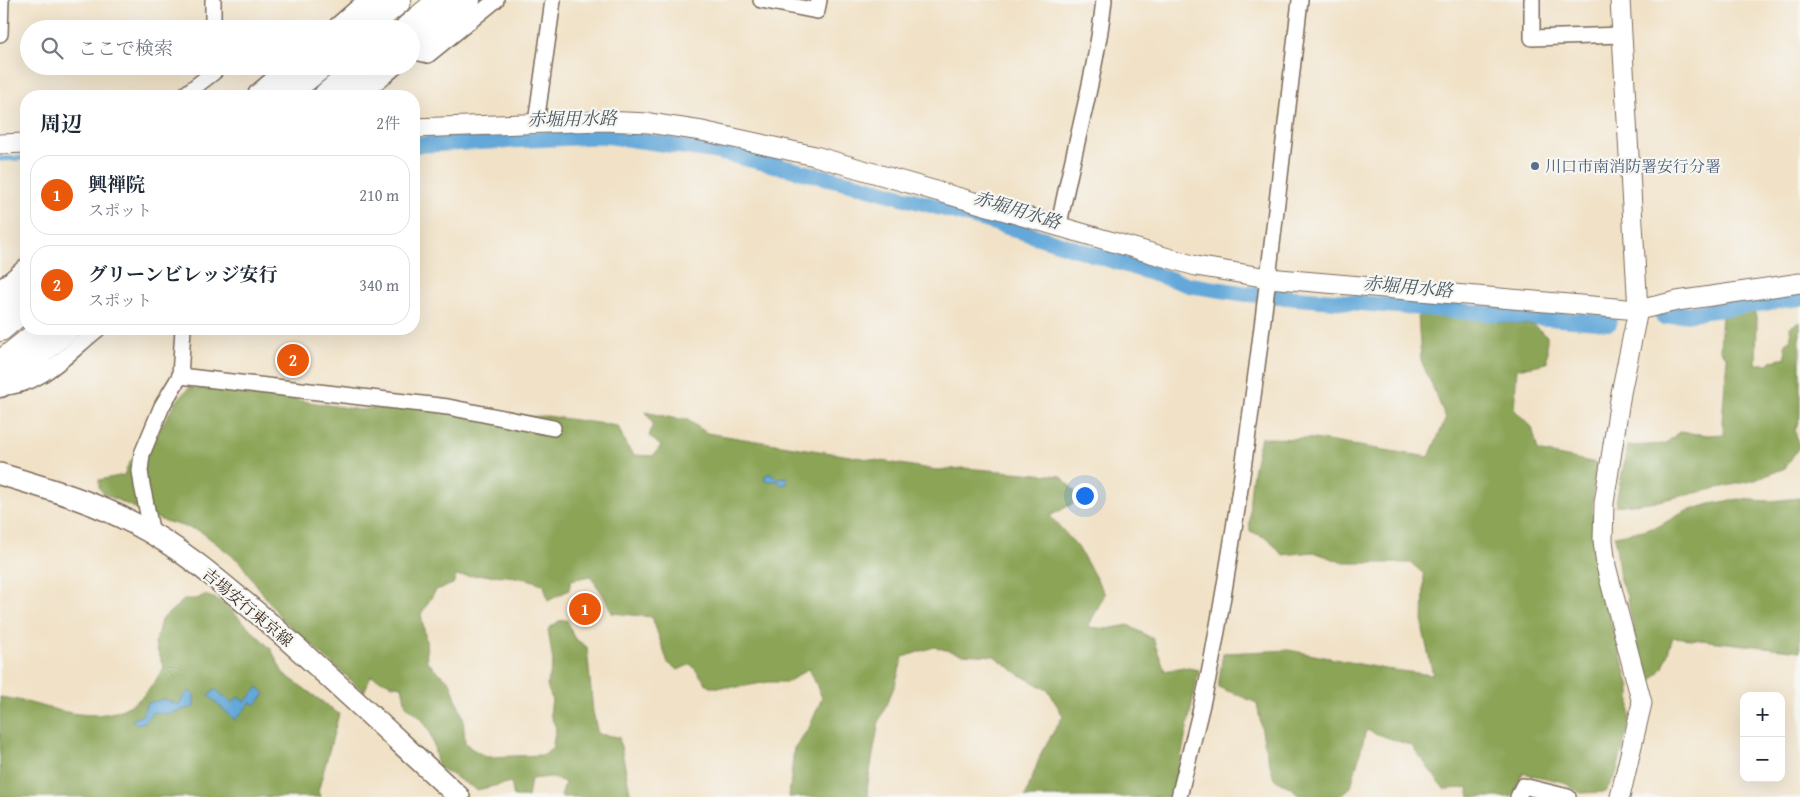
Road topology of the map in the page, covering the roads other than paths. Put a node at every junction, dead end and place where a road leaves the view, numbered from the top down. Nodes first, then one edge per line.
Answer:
1 (2, 0) edge
2 (213, 0) edge
3 (397, 0) edge
4 (443, 0) edge
5 (467, 0) edge
6 (496, 0) edge
7 (553, 0) edge
8 (761, 0) edge
9 (819, 0) edge
10 (1104, 0) edge
11 (1300, 0) edge
12 (1532, 0) edge
13 (1620, 0) edge
14 (359, 15) edge
15 (214, 20) edge
16 (420, 20) edge
17 (0, 34) edge
18 (1622, 35) junction
19 (420, 39) edge
20 (420, 53) edge
21 (210, 75) edge
22 (286, 75) edge
23 (308, 75) edge
24 (353, 75) edge
25 (377, 75) edge
26 (191, 90) edge
27 (268, 90) edge
28 (289, 90) edge
29 (335, 90) edge
30 (360, 90) edge
31 (536, 123) junction
32 (420, 128) edge
33 (20, 143) edge
34 (0, 144) edge
35 (1059, 225) junction
36 (20, 271) edge
37 (1268, 278) junction
38 (1800, 283) edge
39 (0, 288) edge
40 (20, 293) edge
41 (0, 310) edge
42 (20, 310) edge
43 (1638, 310) junction
44 (0, 327) edge
45 (39, 335) edge
46 (60, 335) edge
47 (91, 335) edge
48 (183, 335) edge
49 (0, 366) edge
50 (180, 376) junction
51 (0, 385) edge
52 (553, 428) dead end
53 (0, 474) edge
54 (152, 534) junction
55 (460, 797) edge
56 (1179, 797) edge
57 (1518, 797) edge
58 (1568, 797) edge
59 (1620, 797) edge

1 - 17 street
2 - 15 street
3 - 14 highway
4 - 16 highway
5 - 19 highway
6 - 20 street
7 - 31 street
8 - 9 street
10 - 35 street
11 - 37 street
12 - 18 street
13 - 18 street
18 - 43 street
21 - 26 street
22 - 27 highway
23 - 28 highway
24 - 29 highway
25 - 30 highway
31 - 32 street
31 - 35 street
33 - 34 street
35 - 37 street
36 - 39 street
37 - 43 street
37 - 56 street
38 - 43 street
40 - 41 highway
42 - 44 highway
43 - 59 street
45 - 49 highway
46 - 51 highway
47 - 51 street
48 - 50 street
50 - 52 street
50 - 54 street
53 - 54 main road, 吉場安行東京線
54 - 55 main road, 吉場安行東京線
57 - 58 street

